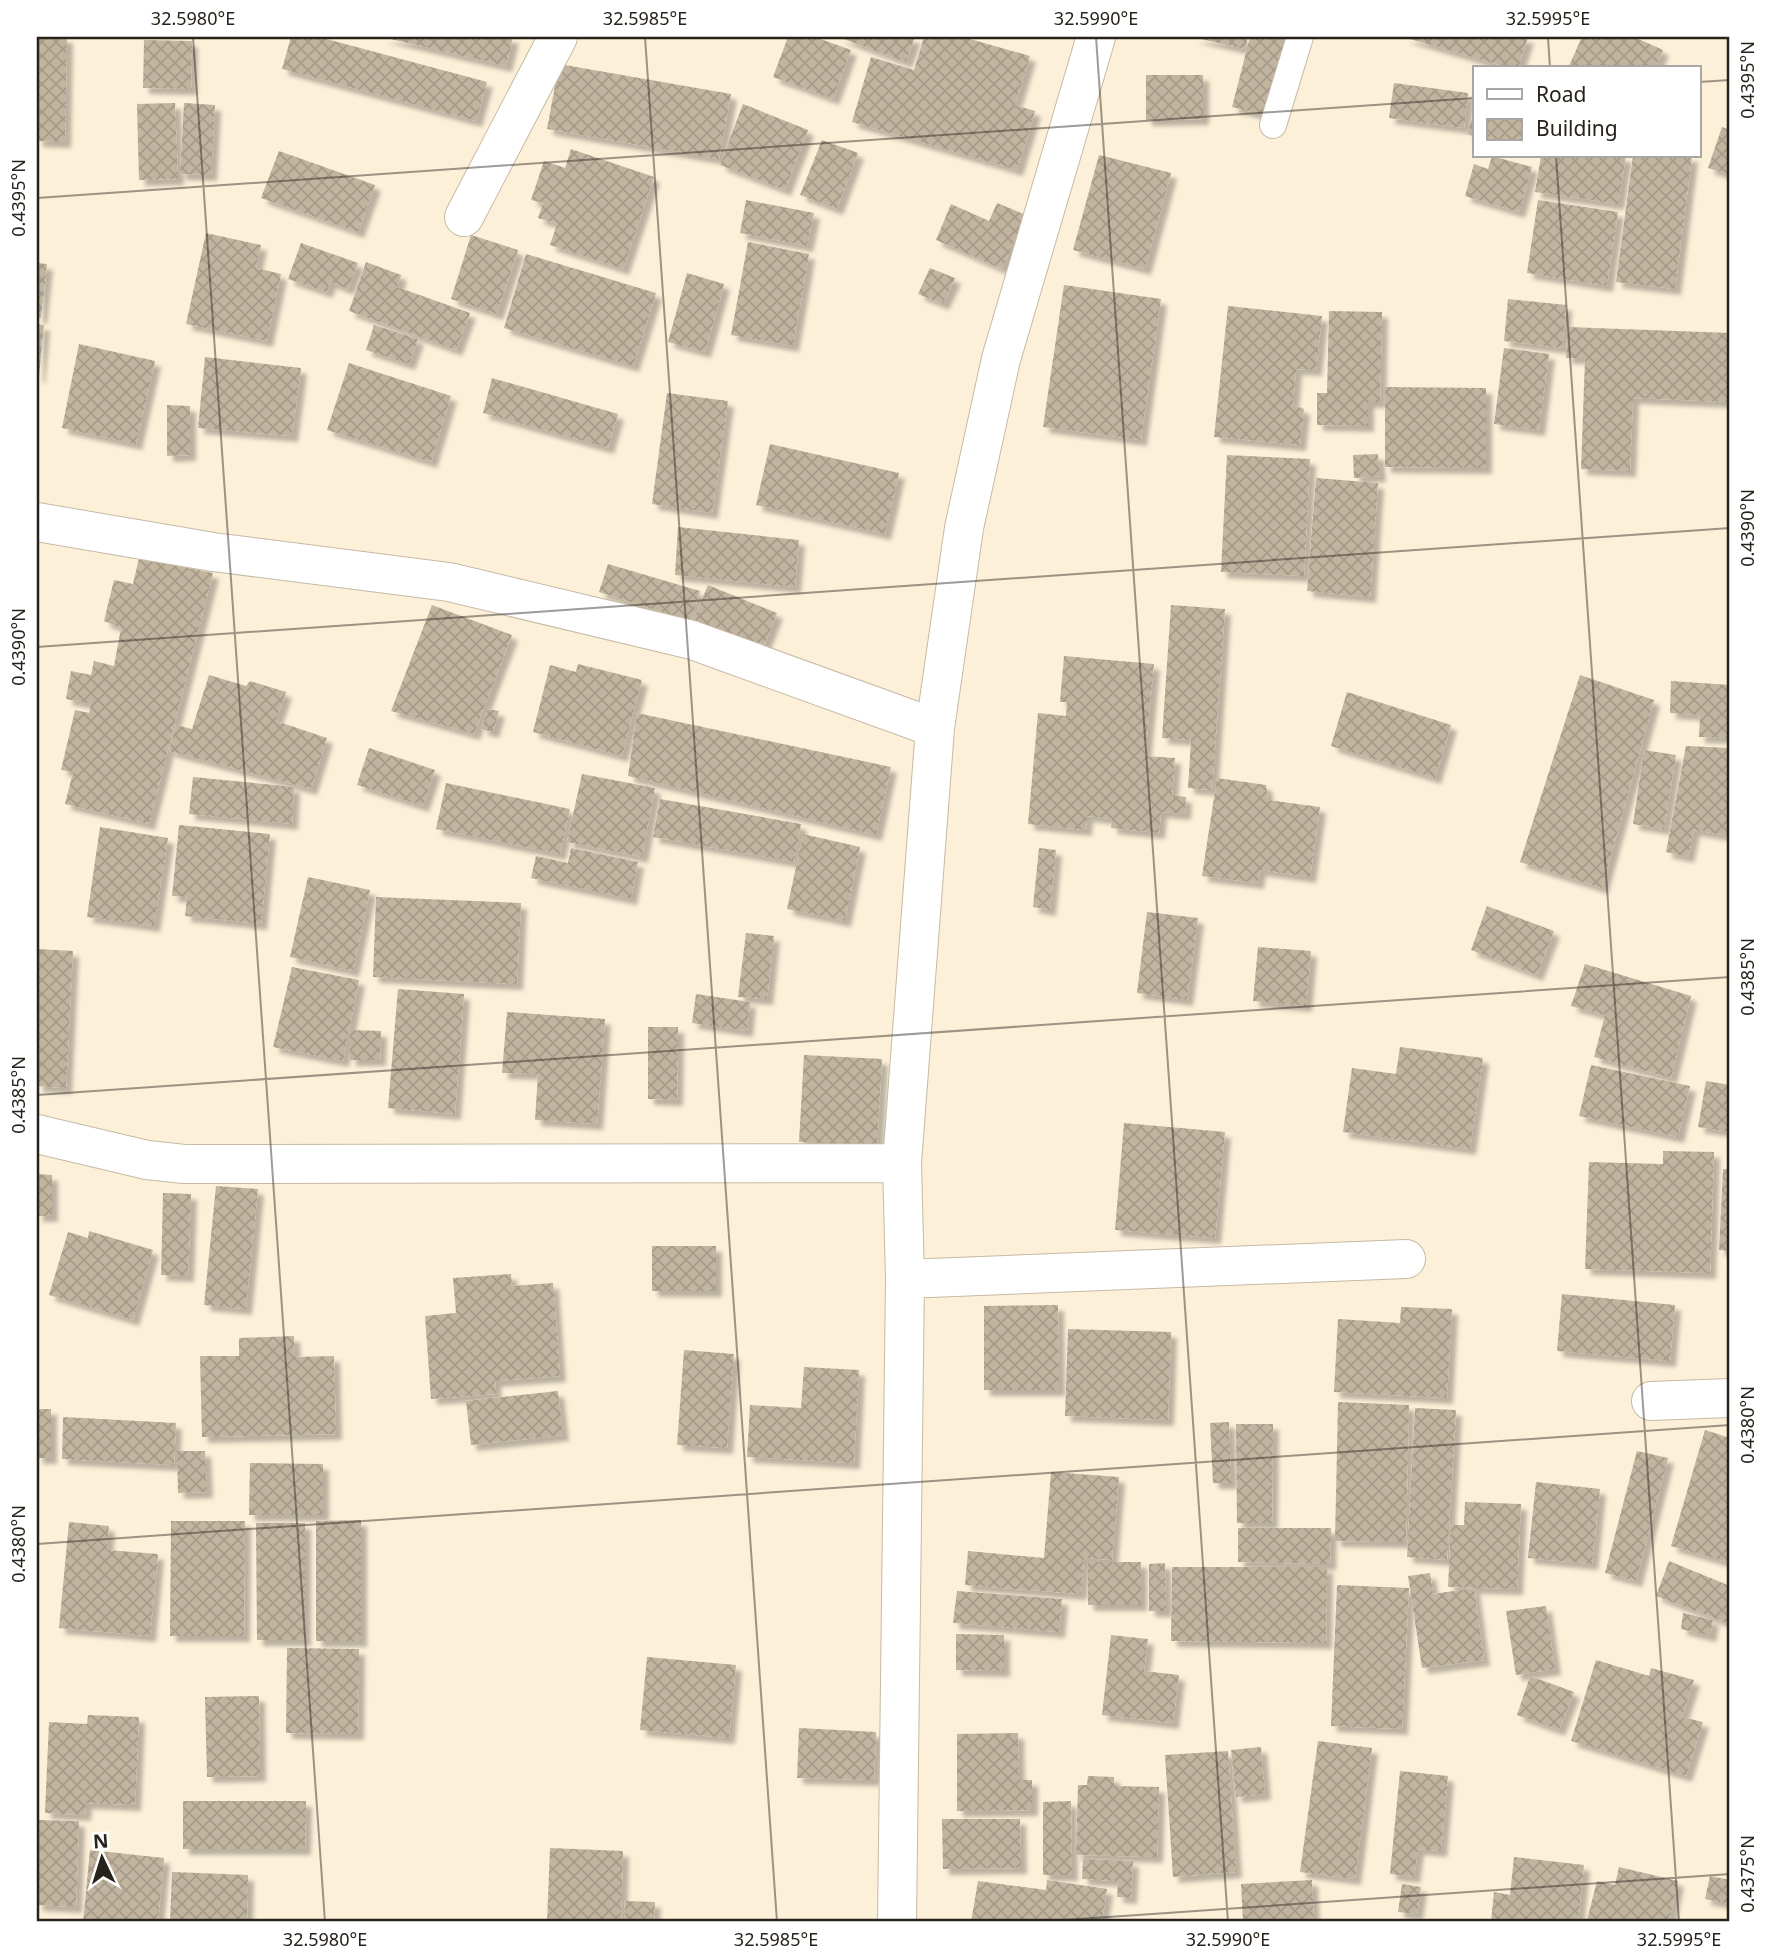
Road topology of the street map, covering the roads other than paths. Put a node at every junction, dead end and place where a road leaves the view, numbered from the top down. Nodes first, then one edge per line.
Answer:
1 (558, 37) edge
2 (1096, 37) edge
3 (1300, 37) edge
4 (1273, 125) dead end
5 (464, 217) dead end
6 (37, 522) edge
7 (935, 728) junction
8 (37, 1135) edge
9 (902, 1163) junction
10 (1406, 1259) dead end
11 (905, 1279) junction
12 (1730, 1398) edge
13 (1651, 1401) dead end
14 (897, 1922) edge

1 - 5 street
2 - 7 street
3 - 4 lane
6 - 7 street
7 - 9 street
8 - 9 street
9 - 11 street
10 - 11 street
11 - 14 street
12 - 13 street

